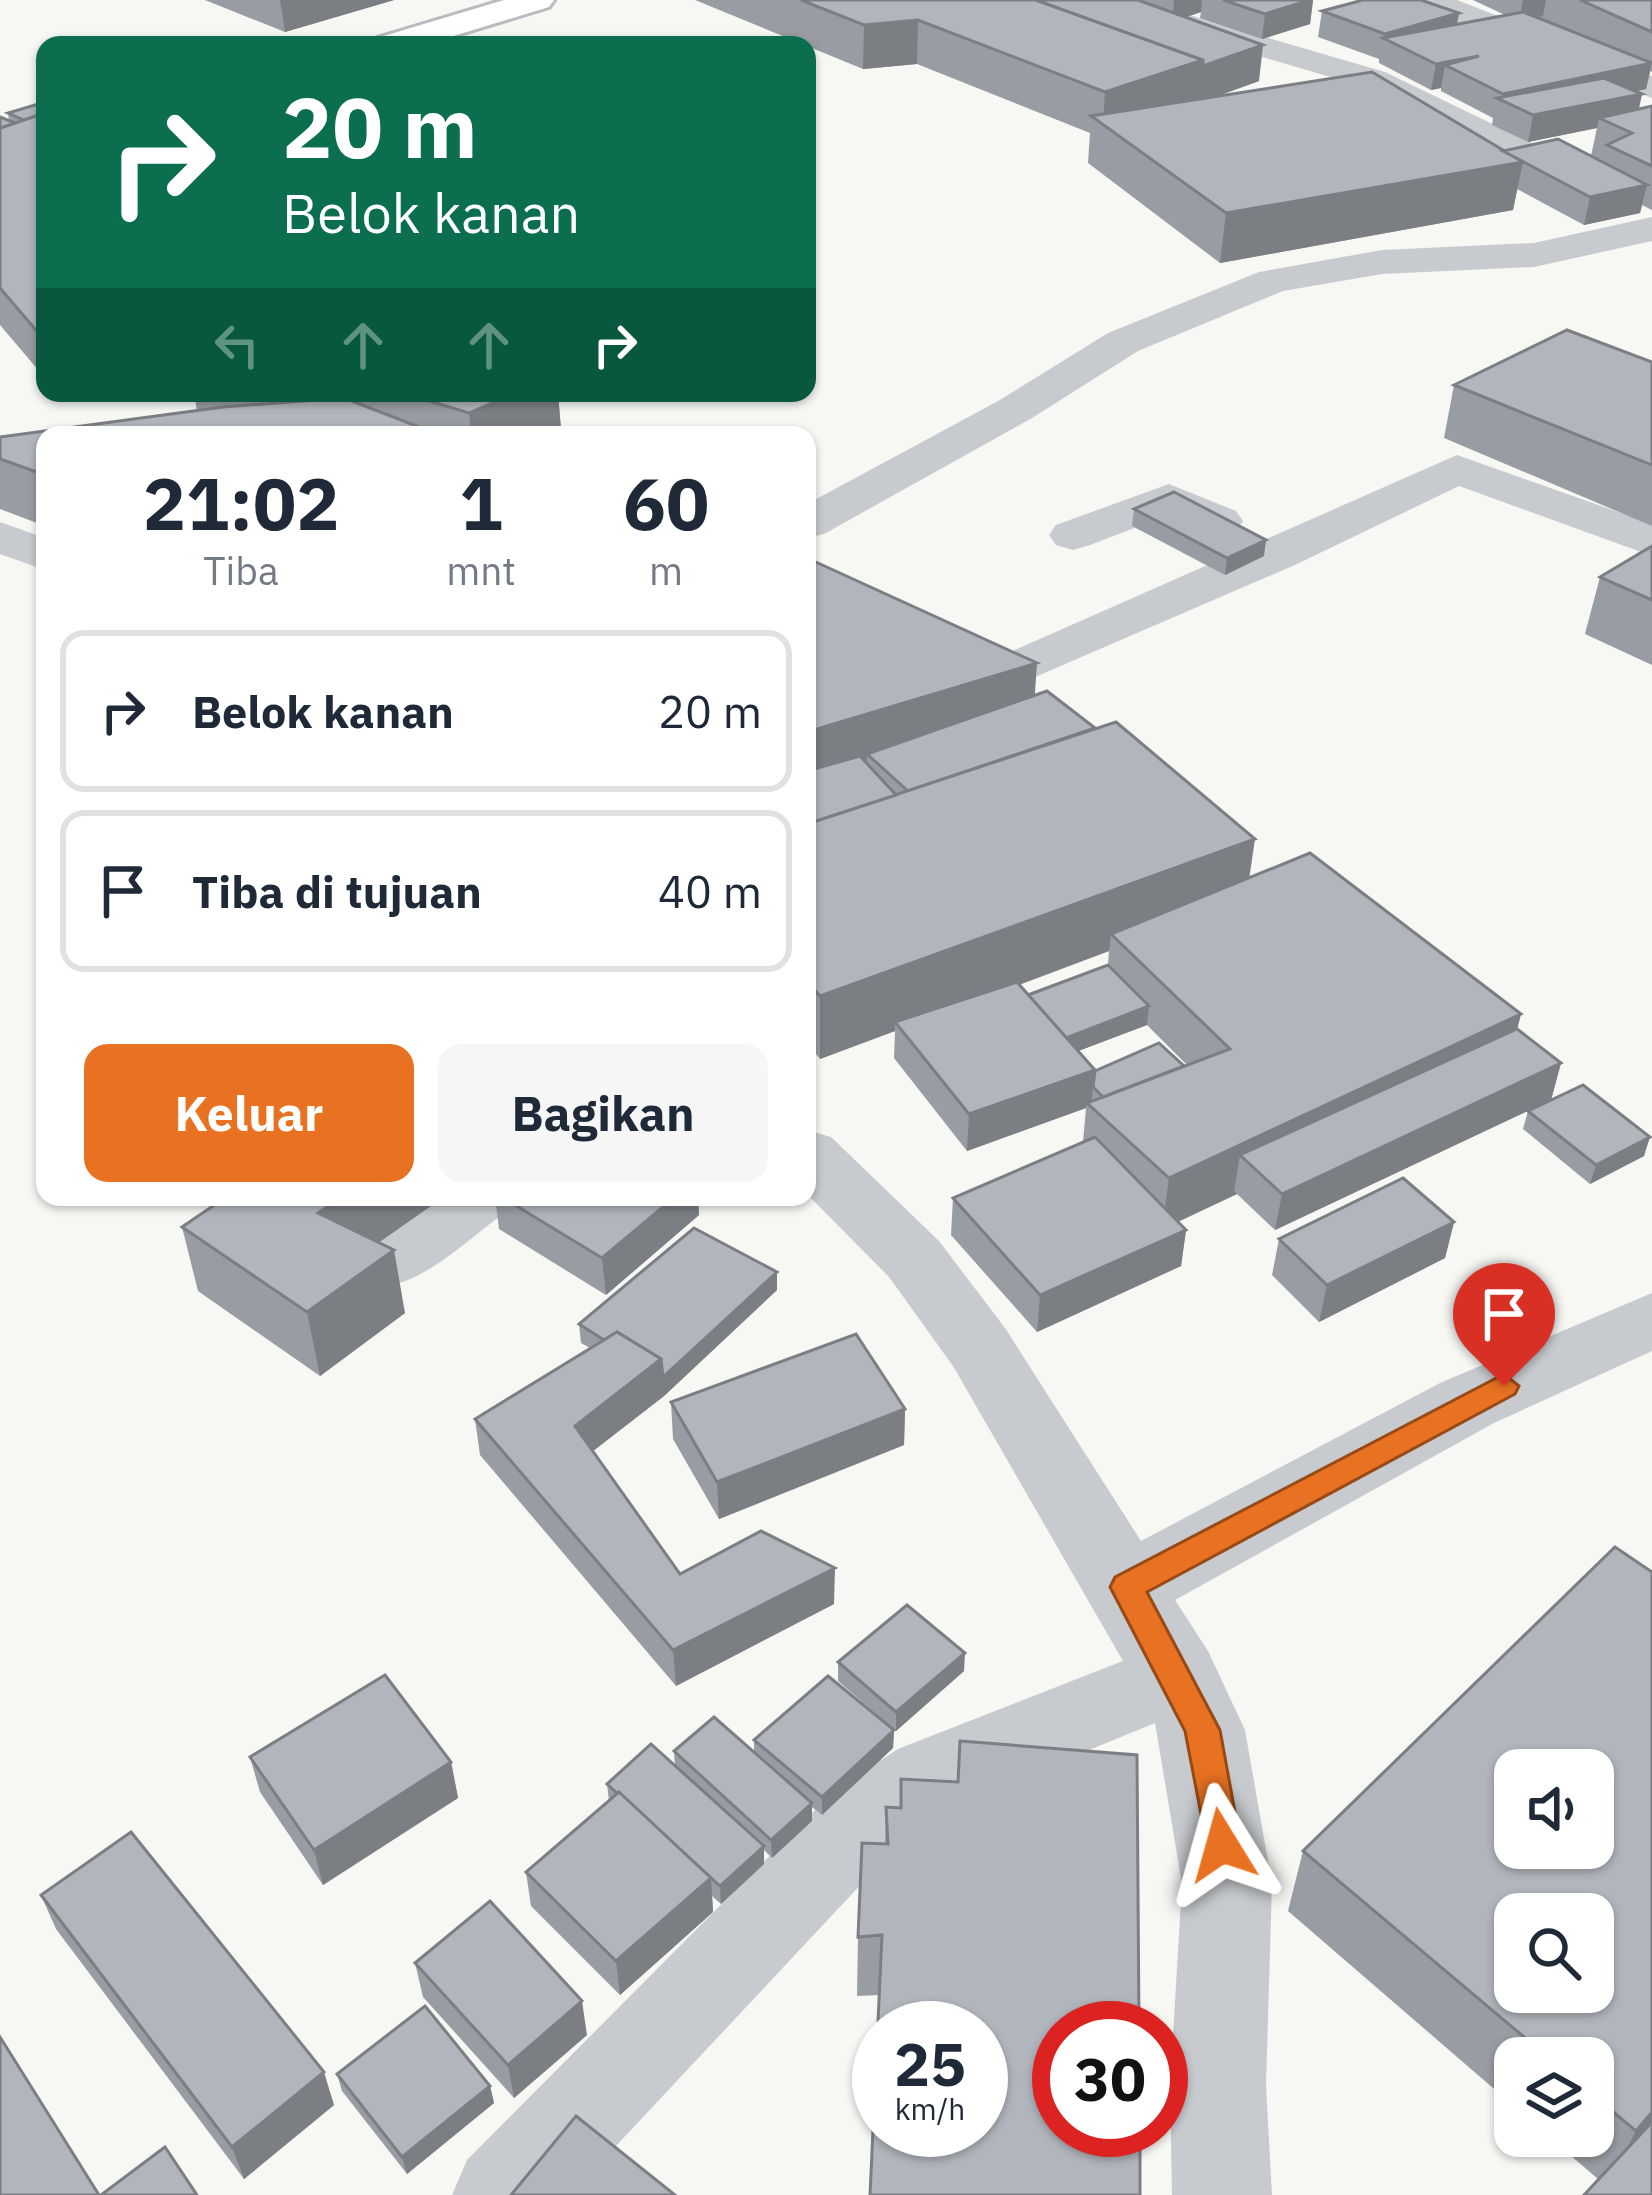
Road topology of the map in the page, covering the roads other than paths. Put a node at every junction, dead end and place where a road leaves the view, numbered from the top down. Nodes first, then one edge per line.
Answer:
1 (538, 0) edge
2 (1103, 0) edge
3 (1428, 0) edge
4 (419, 36) edge
5 (1652, 88) edge
6 (1529, 156) edge
7 (1652, 229) edge
8 (816, 519) edge
9 (1073, 535) dead end
10 (0, 536) edge
11 (1652, 541) edge
12 (36, 551) edge
13 (1280, 554) junction
14 (816, 594) edge
15 (816, 1163) edge
16 (466, 1206) edge
17 (377, 1266) edge
18 (1652, 1320) edge
19 (1127, 1587) junction
20 (1178, 1676) junction
21 (502, 2195) edge
22 (1222, 2195) edge

1 - 4 main road
2 - 6 street
3 - 5 street
7 - 8 street
9 - 13 street
10 - 12 street
11 - 13 street
13 - 14 street
15 - 19 street
16 - 17 street
18 - 19 street
19 - 20 street
20 - 21 street
20 - 22 street

